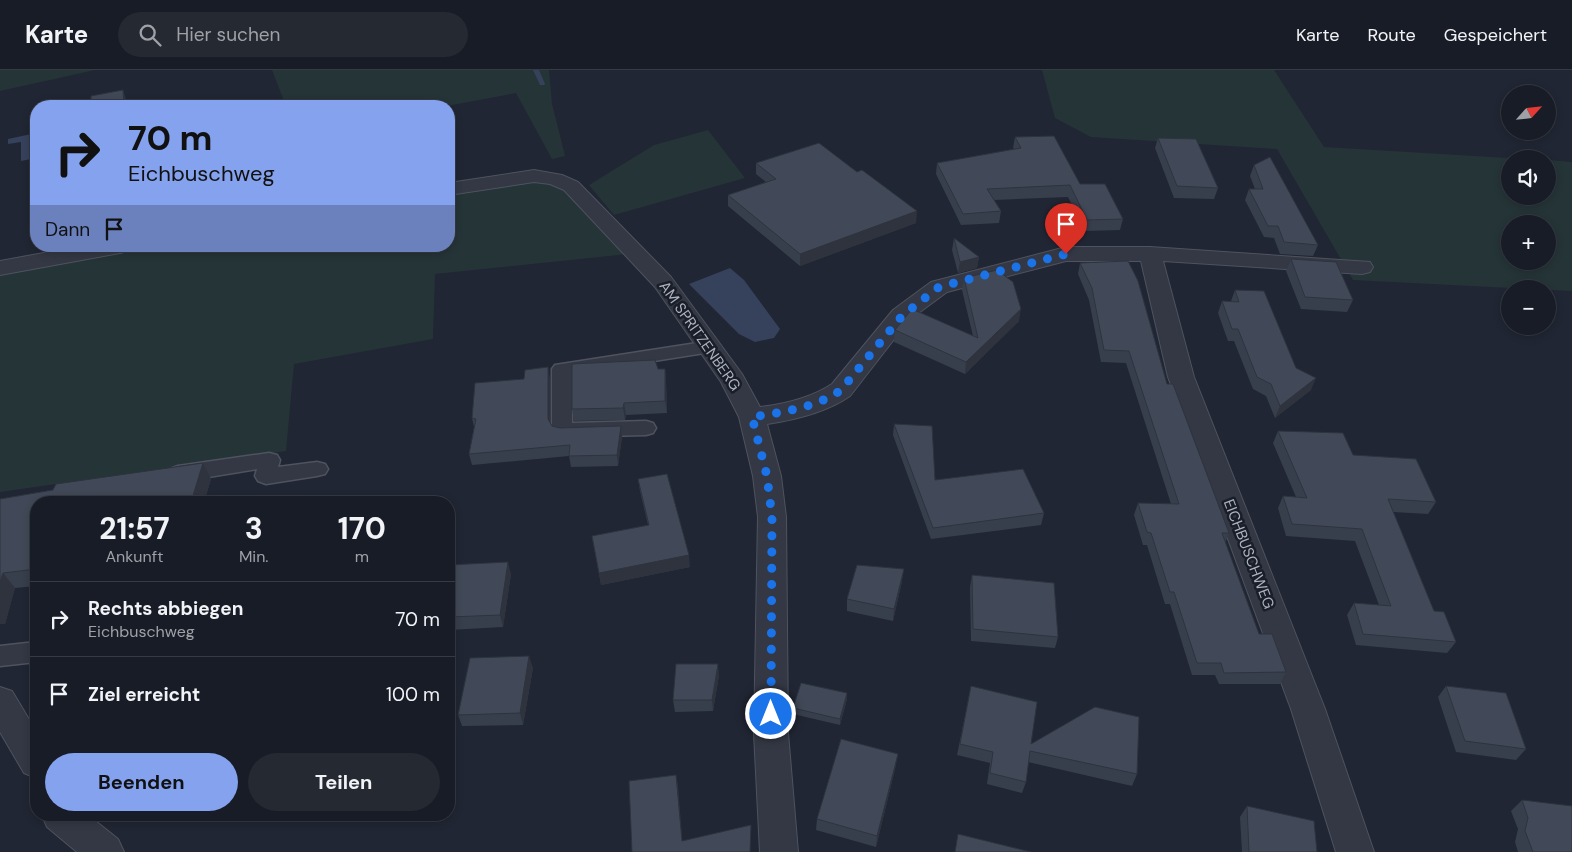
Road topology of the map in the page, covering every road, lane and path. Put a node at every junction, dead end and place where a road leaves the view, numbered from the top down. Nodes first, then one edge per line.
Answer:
1 (455, 188) edge
2 (87, 252) edge
3 (1150, 254) junction
4 (1362, 267) dead end
5 (0, 268) edge
6 (710, 347) junction
7 (752, 417) junction
8 (646, 428) dead end
9 (316, 469) dead end
10 (154, 477) edge
11 (30, 653) edge
12 (0, 656) edge
13 (0, 701) edge
14 (30, 749) edge
15 (67, 821) edge
16 (105, 852) edge
17 (779, 852) edge
18 (1355, 852) edge

1 - 6 street, AM SPRITZENBERG
2 - 5 street
3 - 4 street
3 - 7 street
3 - 18 street, EICHBUSCHWEG
6 - 7 street, AM SPRITZENBERG
6 - 8 lane
7 - 17 street, AM SPRITZENBERG
9 - 10 lane
11 - 12 lane
13 - 14 street
15 - 16 street

